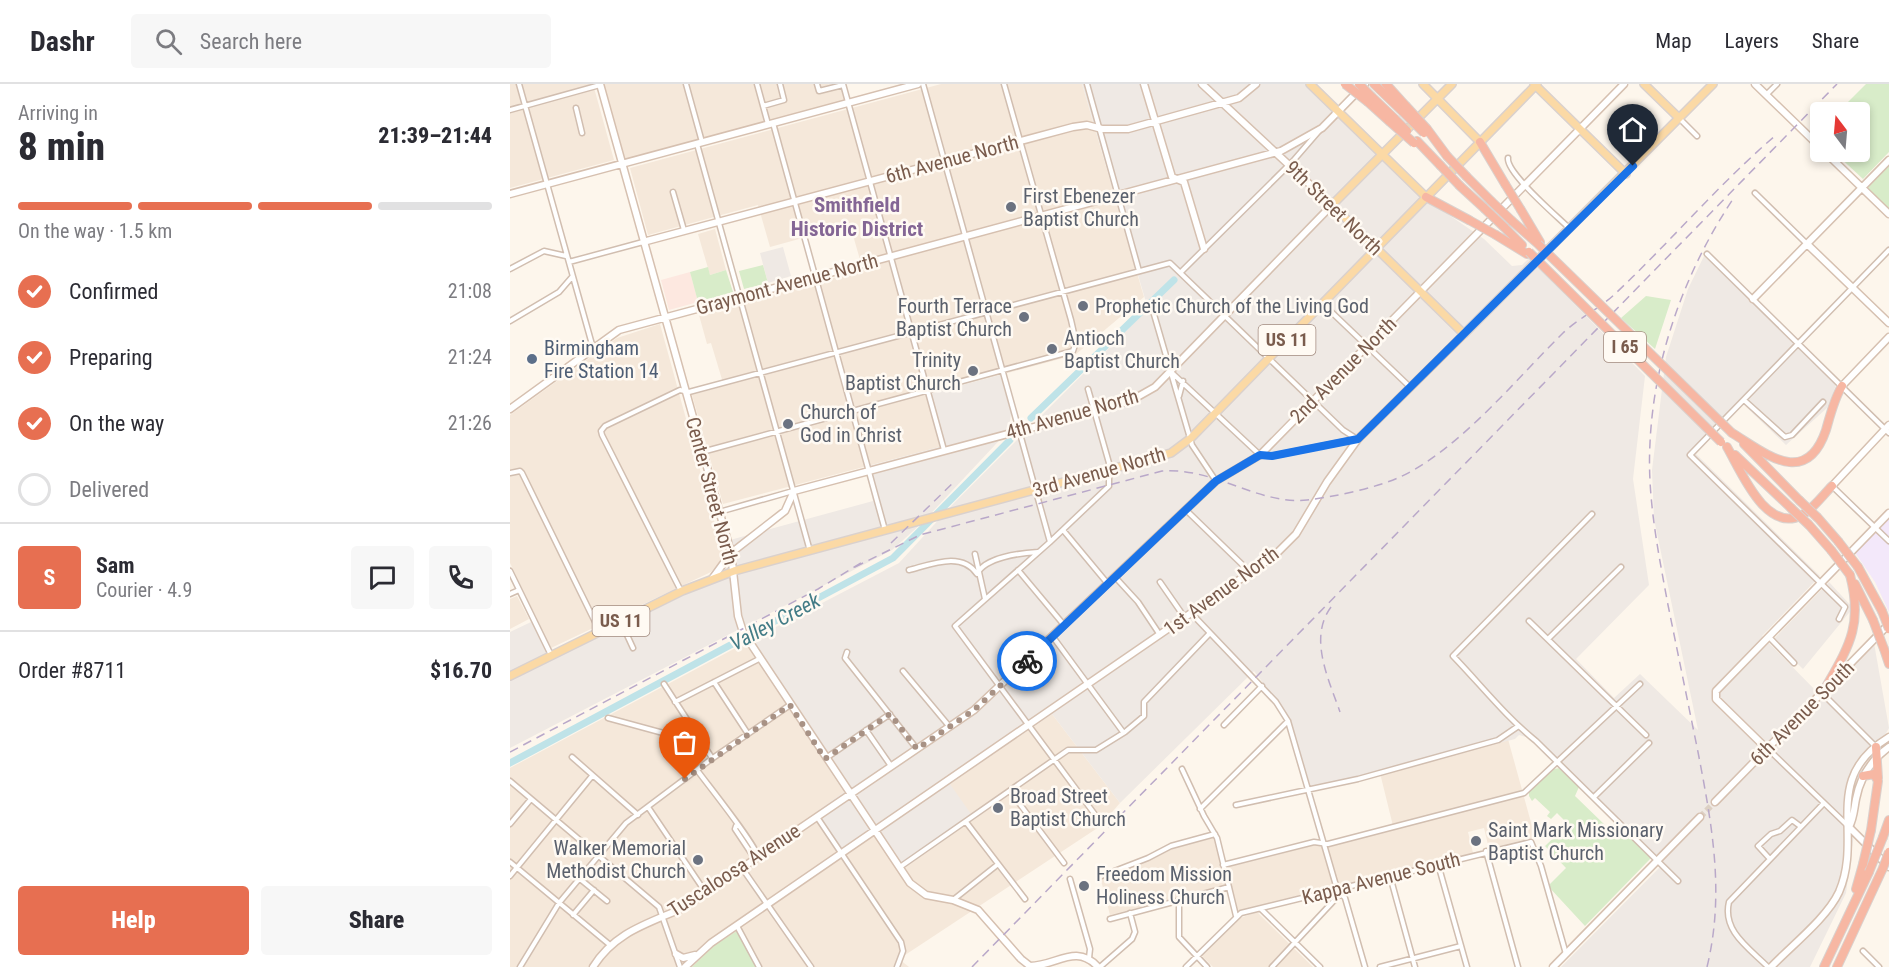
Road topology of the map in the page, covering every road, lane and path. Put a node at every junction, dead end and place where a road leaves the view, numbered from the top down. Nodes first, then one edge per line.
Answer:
1 (519, 84) edge
2 (686, 84) edge
3 (757, 84) edge
4 (780, 84) edge
5 (817, 84) edge
6 (843, 84) edge
7 (918, 84) edge
8 (923, 84) edge
9 (1004, 84) edge
10 (1087, 84) edge
11 (1144, 84) edge
12 (1202, 84) edge
13 (1256, 84) edge
14 (1310, 84) edge
15 (1345, 84) edge
16 (1359, 84) edge
17 (1365, 84) edge
18 (1423, 84) edge
19 (1452, 84) edge
20 (1624, 84) edge
21 (1644, 84) edge
22 (1713, 84) edge
23 (1755, 84) edge
24 (1777, 84) edge
25 (600, 85) edge
26 (1536, 85) edge
27 (1380, 86) edge
28 (1766, 95) junction
29 (1439, 98) junction
30 (1370, 100) junction
31 (848, 103) junction
32 (1222, 103) junction
33 (525, 106) junction
34 (763, 106) junction
35 (576, 108) dead end
36 (510, 110) edge
37 (1338, 111) junction
38 (1679, 118) junction
39 (1155, 121) junction
40 (770, 124) junction
41 (1099, 128) junction
42 (1322, 128) junction
43 (1580, 129) junction
44 (582, 133) dead end
45 (1698, 136) dead end
46 (1810, 137) edge
47 (1020, 141) junction
48 (1480, 142) junction
49 (700, 143) junction
50 (1275, 152) junction
51 (1383, 154) junction
52 (1508, 158) dead end
53 (1889, 160) edge
54 (945, 161) junction
55 (1835, 162) edge
56 (622, 164) junction
57 (1288, 164) junction
58 (1626, 174) junction
59 (1176, 179) junction
60 (870, 181) junction
61 (547, 184) junction
62 (1526, 185) junction
63 (1862, 188) junction
64 (673, 192) dead end
65 (1755, 193) dead end
66 (510, 194) edge
67 (1119, 195) junction
68 (1426, 197) junction
69 (794, 202) junction
70 (1332, 205) junction
71 (1889, 214) edge
72 (1041, 216) junction
73 (719, 222) junction
74 (1569, 228) junction
75 (684, 231) junction
76 (966, 236) junction
77 (643, 242) junction
78 (1539, 243) junction
79 (1807, 244) junction
80 (1377, 248) junction
81 (1204, 249) junction
82 (1889, 250) edge
83 (1528, 253) junction
84 (1707, 254) dead end
85 (567, 256) junction
86 (890, 256) junction
87 (569, 262) junction
88 (510, 269) edge
89 (1139, 271) junction
90 (1181, 272) junction
91 (573, 277) junction
92 (815, 277) junction
93 (1852, 288) junction
94 (1063, 291) junction
95 (1421, 291) junction
96 (740, 297) junction
97 (1753, 299) junction
98 (1323, 304) junction
99 (1153, 311) dead end
100 (987, 312) junction
101 (1225, 315) junction
102 (664, 317) junction
103 (510, 321) edge
104 (1889, 323) edge
105 (911, 332) junction
106 (1464, 334) junction
107 (1889, 337) edge
108 (1798, 344) junction
109 (1367, 346) junction
110 (593, 348) junction
111 (836, 352) junction
112 (1269, 358) junction
113 (1003, 371) junction
114 (1170, 371) junction
115 (761, 372) junction
116 (1183, 381) junction
117 (1842, 386) junction
118 (1411, 388) junction
119 (1088, 389) dead end
120 (684, 390) junction
121 (928, 391) junction
122 (1744, 400) junction
123 (1313, 401) junction
124 (1180, 402) junction
125 (1823, 402) dead end
126 (510, 409) edge
127 (852, 411) junction
128 (1094, 411) junction
129 (1216, 413) junction
130 (1888, 429) edge
131 (1020, 430) junction
132 (777, 432) junction
133 (1732, 433) junction
134 (1191, 438) junction
135 (1358, 439) junction
136 (1724, 445) junction
137 (944, 450) junction
138 (702, 452) junction
139 (1260, 455) junction
140 (1110, 470) junction
141 (869, 471) junction
142 (510, 473) edge
143 (1216, 481) junction
144 (1832, 486) junction
145 (1036, 490) junction
146 (794, 491) junction
147 (1187, 511) junction
148 (718, 512) junction
149 (1889, 513) edge
150 (1592, 514) dead end
151 (1875, 527) junction
152 (886, 530) junction
153 (1063, 530) junction
154 (1889, 541) edge
155 (1050, 542) junction
156 (810, 551) junction
157 (1040, 552) junction
158 (731, 553) junction
159 (975, 554) dead end
160 (1621, 567) dead end
161 (909, 570) dead end
162 (1018, 570) junction
163 (510, 571) edge
164 (734, 572) junction
165 (977, 574) junction
166 (1252, 574) junction
167 (1850, 575) junction
168 (1116, 578) junction
169 (712, 579) junction
170 (1160, 582) dead end
171 (1820, 582) junction
172 (1108, 585) junction
173 (519, 590) junction
174 (682, 591) junction
175 (510, 594) edge
176 (985, 599) junction
177 (1192, 614) junction
178 (1185, 619) junction
179 (1839, 619) dead end
180 (621, 621) junction
181 (1529, 621) dead end
182 (1889, 624) edge
183 (1065, 626) junction
184 (1889, 629) edge
185 (600, 632) junction
186 (1210, 633) junction
187 (1160, 636) junction
188 (1768, 636) junction
189 (1053, 637) junction
190 (1548, 639) junction
191 (633, 648) dead end
192 (847, 652) dead end
193 (551, 656) junction
194 (759, 659) junction
195 (1794, 663) dead end
196 (1889, 664) edge
197 (903, 671) dead end
198 (510, 676) edge
199 (714, 682) junction
200 (664, 684) dead end
201 (1640, 684) dead end
202 (1087, 685) junction
203 (1262, 686) junction
204 (999, 688) junction
205 (1822, 694) junction
206 (675, 702) junction
207 (790, 705) junction
208 (1616, 706) junction
209 (890, 714) junction
210 (608, 718) dead end
211 (1288, 721) junction
212 (1224, 725) dead end
213 (1027, 726) junction
214 (950, 727) junction
215 (1517, 727) junction
216 (867, 730) junction
217 (1123, 732) junction
218 (748, 734) junction
219 (1646, 735) dead end
220 (1889, 737) edge
221 (699, 740) junction
222 (1649, 743) dead end
223 (1889, 747) edge
224 (917, 749) junction
225 (1767, 749) junction
226 (1878, 753) junction
227 (572, 757) dead end
228 (712, 758) junction
229 (825, 759) junction
230 (1053, 760) junction
231 (1559, 763) junction
232 (891, 766) junction
233 (1182, 769) dead end
234 (697, 770) junction
235 (592, 776) junction
236 (1863, 776) junction
237 (1878, 781) junction
238 (510, 782) edge
239 (1310, 789) junction
240 (1010, 791) junction
241 (849, 794) junction
242 (1594, 797) junction
243 (531, 799) junction
244 (1715, 802) tunnel mouth
245 (1824, 803) junction
246 (1236, 806) dead end
247 (648, 807) junction
248 (1200, 808) junction
249 (638, 814) junction
250 (816, 817) junction
251 (1700, 817) tunnel mouth
252 (555, 819) junction
253 (1889, 820) edge
254 (966, 822) junction
255 (510, 824) edge
256 (1102, 824) dead end
257 (1800, 826) junction
258 (1849, 827) junction
259 (874, 831) junction
260 (1215, 834) junction
261 (1324, 844) junction
262 (1486, 852) junction
263 (1889, 852) edge
264 (841, 853) junction
265 (600, 856) junction
266 (1889, 856) edge
267 (758, 857) junction
268 (1769, 858) junction
269 (1658, 860) junction
270 (510, 862) edge
271 (1064, 863) dead end
272 (997, 864) junction
273 (1438, 864) junction
274 (1223, 865) junction
275 (516, 867) junction
276 (899, 867) junction
277 (742, 868) junction
278 (1886, 868) edge
279 (510, 876) edge
280 (1390, 876) junction
281 (1099, 877) dead end
282 (580, 879) junction
283 (1070, 879) dead end
284 (1678, 881) dead end
285 (1229, 887) junction
286 (594, 890) junction
287 (1339, 891) junction
288 (706, 893) junction
289 (1025, 899) dead end
290 (953, 900) junction
291 (607, 901) dead end
292 (1179, 901) junction
293 (560, 903) junction
294 (767, 904) junction
295 (1262, 908) junction
296 (1130, 913) junction
297 (573, 915) junction
298 (1236, 916) junction
299 (663, 917) junction
300 (1110, 919) dead end
301 (737, 926) junction
302 (1842, 928) junction
303 (1294, 943) junction
304 (610, 945) junction
305 (1461, 946) junction
306 (1863, 951) dead end
307 (701, 952) junction
308 (676, 954) junction
309 (1566, 954) junction
310 (1197, 956) junction
311 (1089, 958) junction
312 (1413, 959) junction
313 (1029, 966) edge
314 (520, 967) edge
315 (592, 967) edge
316 (680, 967) edge
317 (685, 967) edge
318 (759, 967) edge
319 (810, 967) edge
320 (897, 967) edge
321 (1099, 967) edge
322 (1186, 967) edge
323 (1207, 967) edge
324 (1272, 967) edge
325 (1320, 967) edge
326 (1365, 967) edge
327 (1380, 967) edge
328 (1415, 967) edge
329 (1467, 967) edge
330 (1518, 967) edge
331 (1553, 967) edge
332 (1769, 967) edge
333 (1824, 967) edge
334 (1837, 967) edge
335 (1879, 967) edge

1 - 33 street
2 - 49 street
3 - 34 street
4 - 34 street
5 - 6 street
6 - 31 street
7 - 31 street
8 - 54 street
9 - 47 street
10 - 41 street
11 - 39 street
12 - 32 street, 9th Street North
13 - 32 street, 6th Avenue North
14 - 37 main road
15 - 30 highway, bridge
16 - 30 highway, I 65, bridge
17 - 37 street, Graymont Avenue North
18 - 29 main road
19 - 29 main road, 4th Avenue North
20 - 43 street, 2nd Avenue North
21 - 38 main road
22 - 38 main road, 1st Avenue North
23 - 28 street
24 - 28 street
25 - 33 street
25 - 56 street, Center Street North
26 - 43 main road
26 - 48 main road, 3rd Avenue North / US 11
27 - 78 highway, bridge
28 - 46 street
29 - 48 main road
29 - 51 main road, 4th Avenue North
30 - 83 highway, I 65, bridge
31 - 40 street
31 - 60 street
32 - 39 street, 6th Avenue North
32 - 50 street, 9th Street North
33 - 36 street
33 - 61 street
34 - 40 street
35 - 44 street
37 - 42 street, Graymont Avenue North
37 - 51 main road
38 - 45 street
38 - 58 main road, 1st Avenue North
39 - 41 street, 6th Avenue North
39 - 59 street
40 - 49 street
40 - 69 street
41 - 47 street, 6th Avenue North
41 - 67 street
42 - 50 street, Graymont Avenue North
42 - 57 street
43 - 58 main road
43 - 62 street, 2nd Avenue North
47 - 54 street, 6th Avenue North
47 - 72 street
48 - 68 main road, 3rd Avenue North / US 11
48 - 78 highway, bridge
49 - 56 street
49 - 73 street
50 - 57 street, 9th Street North
50 - 59 street, Graymont Avenue North
51 - 68 main road
51 - 70 main road, 4th Avenue North
52 - 62 street
53 - 63 street
54 - 60 street, 6th Avenue North
54 - 76 street
55 - 63 street
56 - 61 street
56 - 77 street, Center Street North
57 - 70 street, 9th Street North
57 - 81 street
58 - 74 main road, 1st Avenue North
59 - 67 street, Graymont Avenue North
59 - 81 street
60 - 69 street, 6th Avenue North
60 - 86 street
61 - 66 street
61 - 85 street
62 - 74 street
62 - 95 street, 2nd Avenue North
63 - 71 street
63 - 79 street
64 - 75 street
65 - 79 street
67 - 72 street, Graymont Avenue North
67 - 89 street
68 - 80 main road, 3rd Avenue North / US 11
68 - 83 highway, bridge
69 - 73 street, 6th Avenue North
69 - 92 street
70 - 80 main road, 9th Street North
70 - 101 street, 4th Avenue North
72 - 76 street, Graymont Avenue North
72 - 94 street
73 - 75 street, 6th Avenue North
73 - 96 street
74 - 106 main road, 1st Avenue North
75 - 77 street, 6th Avenue North
76 - 86 street, Graymont Avenue North
76 - 100 street
77 - 87 street
77 - 102 street, Center Street North
78 - 133 highway, I 65, bridge
79 - 93 street
79 - 97 street
80 - 95 main road, 9th Street North
80 - 98 main road, 3rd Avenue North / US 11
81 - 90 street
82 - 93 street
83 - 136 highway, I 65, bridge
84 - 97 street
85 - 87 street
85 - 88 street
86 - 92 street, Graymont Avenue North
86 - 105 street
87 - 91 street
89 - 90 street
89 - 94 street
90 - 101 street
91 - 103 street
91 - 110 street
92 - 96 street, Graymont Avenue North
92 - 111 street
93 - 104 street
93 - 108 street
94 - 100 street
94 - 113 street
95 - 106 main road, 9th Street North
95 - 109 street, 2nd Avenue North
96 - 102 street, Graymont Avenue North
96 - 115 street
97 - 108 street
98 - 109 street
98 - 112 main road, 3rd Avenue North / US 11
99 - 114 street
100 - 105 street
100 - 113 street
101 - 112 street
101 - 114 street, 4th Avenue North
102 - 110 street, Graymont Avenue North
102 - 120 street, Center Street North
105 - 111 street
105 - 121 street
106 - 118 street, 1st Avenue North
107 - 117 street
108 - 117 street
108 - 122 street
109 - 118 street
109 - 123 street, 2nd Avenue North
110 - 126 street, Graymont Avenue North
111 - 115 street
111 - 127 street
112 - 123 street
112 - 129 main road, 3rd Avenue North / US 11
113 - 121 street
113 - 131 street
114 - 116 street
114 - 124 street
114 - 128 street, 4th Avenue North
115 - 120 street
115 - 132 street
116 - 124 street
116 - 129 street
117 - 130 street
117 - 133 highway
118 - 135 street, 1st Avenue North
119 - 128 street
120 - 138 street, Center Street North
120 - 174 street
121 - 127 street
121 - 137 street
122 - 125 street
122 - 171 street
123 - 135 street
123 - 139 street, 2nd Avenue North
124 - 134 street
127 - 132 street
127 - 141 street
128 - 131 street, 4th Avenue North
128 - 140 street
129 - 134 main road, 3rd Avenue North / US 11
129 - 139 street
130 - 144 street
131 - 137 street, 4th Avenue North
131 - 145 street
132 - 138 street
132 - 146 street
133 - 184 highway, I 65, bridge
134 - 140 main road, 3rd Avenue North / US 11
134 - 143 street
135 - 139 street
135 - 166 street, 1st Avenue North
136 - 144 highway
136 - 167 highway, I 65, bridge
137 - 141 street, 4th Avenue North
138 - 148 street, Center Street North
139 - 143 street, 2nd Avenue North
140 - 145 main road, 3rd Avenue North / US 11
140 - 153 street
141 - 146 street, 4th Avenue North
141 - 152 street
142 - 185 street
143 - 147 street, 2nd Avenue North
144 - 151 street
145 - 152 main road, 3rd Avenue North / US 11
145 - 155 street
146 - 148 street, 4th Avenue North
146 - 156 street
146 - 158 street
147 - 166 street
147 - 168 street, 2nd Avenue North
148 - 158 street, Center Street North
149 - 151 street
150 - 215 street
151 - 154 street
151 - 171 street
152 - 156 main road, 3rd Avenue North / US 11
153 - 155 street
153 - 172 street
155 - 157 street
156 - 164 main road, 3rd Avenue North / US 11
157 - 162 street
157 - 165 street
158 - 164 street, Center Street North
158 - 169 street
159 - 165 street
160 - 190 street
161 - 165 street
162 - 176 street
162 - 183 street
163 - 173 street
164 - 169 main road, US 11
164 - 194 street, Center Street North
165 - 176 street
166 - 177 street, 1st Avenue North
167 - 196 highway, I 65, bridge
167 - 205 highway
168 - 172 street, 2nd Avenue North
168 - 187 street
169 - 174 main road, US 11
170 - 178 street
171 - 179 street
171 - 188 street
172 - 183 street, 2nd Avenue North
173 - 175 street
173 - 193 street
174 - 180 main road, US 11
176 - 204 street
177 - 178 street, 1st Avenue North
177 - 186 street
178 - 187 street, 1st Avenue North
180 - 185 main road, US 11
180 - 191 street
181 - 190 street
182 - 205 street, 6th Avenue South
183 - 189 street, 2nd Avenue North
185 - 193 main road, US 11
186 - 203 street
186 - 217 street
187 - 202 street, 1st Avenue North
188 - 195 street
188 - 225 street
189 - 202 street
189 - 204 street, 2nd Avenue North
190 - 208 street
192 - 209 street
193 - 198 main road, US 11
194 - 199 street
194 - 207 street, Center Street North
197 - 214 street
199 - 206 street
199 - 218 street
200 - 206 street
201 - 208 street
202 - 213 street, 1st Avenue North
202 - 217 street
203 - 211 street
203 - 212 street
204 - 213 street
204 - 214 street, 2nd Avenue North
205 - 225 street, 6th Avenue South
205 - 226 street
206 - 221 street
207 - 218 street
207 - 229 street, Center Street North
208 - 219 street
208 - 231 street
209 - 216 street
209 - 224 street
210 - 221 street
211 - 239 street
211 - 248 street
213 - 230 street
213 - 259 street, 1st Avenue North
214 - 224 street, 2nd Avenue North
215 - 231 street
215 - 239 street
216 - 229 street
216 - 232 street
217 - 230 street
218 - 228 street
220 - 226 street
221 - 228 street
222 - 242 street
223 - 226 street
224 - 232 street, 2nd Avenue North
225 - 244 street, 6th Avenue South
225 - 245 street
226 - 236 street
226 - 237 highway
226 - 258 street
227 - 235 street
228 - 234 street
229 - 241 street, Center Street North
230 - 240 street
230 - 256 street
231 - 242 street
231 - 261 street
232 - 241 street, 2nd Avenue North
233 - 248 street
234 - 247 street
234 - 267 street
235 - 249 street
235 - 252 street
236 - 237 highway
236 - 258 street
237 - 302 highway, bridge
238 - 243 street
239 - 246 street
239 - 261 street
240 - 254 street
240 - 271 street
241 - 250 street, Tuscaloosa Avenue
241 - 259 street, Center Street North
242 - 269 street
243 - 252 street
243 - 255 street
245 - 257 street
245 - 258 street
247 - 249 street
247 - 288 street
248 - 260 street
249 - 265 street
250 - 264 street
250 - 267 street, Tuscaloosa Avenue
251 - 269 street
252 - 265 street
252 - 275 street
253 - 302 highway, bridge
254 - 272 street
254 - 276 street
257 - 268 street
257 - 268 street
258 - 278 street
258 - 332 street
259 - 264 street, 1st Avenue North
259 - 276 street, Center Street North
260 - 274 street
260 - 281 street
261 - 274 street
261 - 287 street
262 - 273 street, Kappa Avenue South
262 - 309 street, Kappa Avenue South
262 - 330 street
263 - 278 highway, bridge
264 - 294 street, 1st Avenue North
264 - 320 street
265 - 282 street
265 - 299 street
266 - 278 highway, bridge
267 - 277 street, Tuscaloosa Avenue
268 - 332 street
269 - 284 street
269 - 309 street
270 - 275 street
272 - 289 street
272 - 290 street
273 - 280 street, Kappa Avenue South
273 - 305 street
274 - 285 street
275 - 279 street
275 - 293 street
276 - 290 street, Center Street North
277 - 288 street, Tuscaloosa Avenue
277 - 294 street
278 - 334 highway
280 - 287 street, Kappa Avenue South
280 - 312 street
282 - 286 street
282 - 293 street
283 - 311 street
285 - 292 street
285 - 298 street
286 - 291 street
286 - 297 street
287 - 295 street, Kappa Avenue South
287 - 303 street
287 - 326 street
288 - 299 street, Tuscaloosa Avenue
290 - 313 street, Center Street North
292 - 296 street
292 - 310 street
293 - 297 street
293 - 314 street
294 - 301 street, 1st Avenue North
294 - 319 street
295 - 298 street, Kappa Avenue South
295 - 303 street
296 - 300 street
296 - 321 street
297 - 304 street
298 - 310 street
299 - 304 street, Tuscaloosa Avenue
299 - 308 street
301 - 307 street, 1st Avenue North
301 - 318 street
302 - 333 highway
303 - 324 street
303 - 325 street
304 - 315 street, Tuscaloosa Avenue
305 - 312 street
305 - 329 street
306 - 335 street
307 - 308 street
307 - 317 street, 1st Avenue North
308 - 316 street
309 - 331 street
310 - 322 street
310 - 323 street
311 - 313 street
311 - 321 street
312 - 327 street
312 - 328 street

